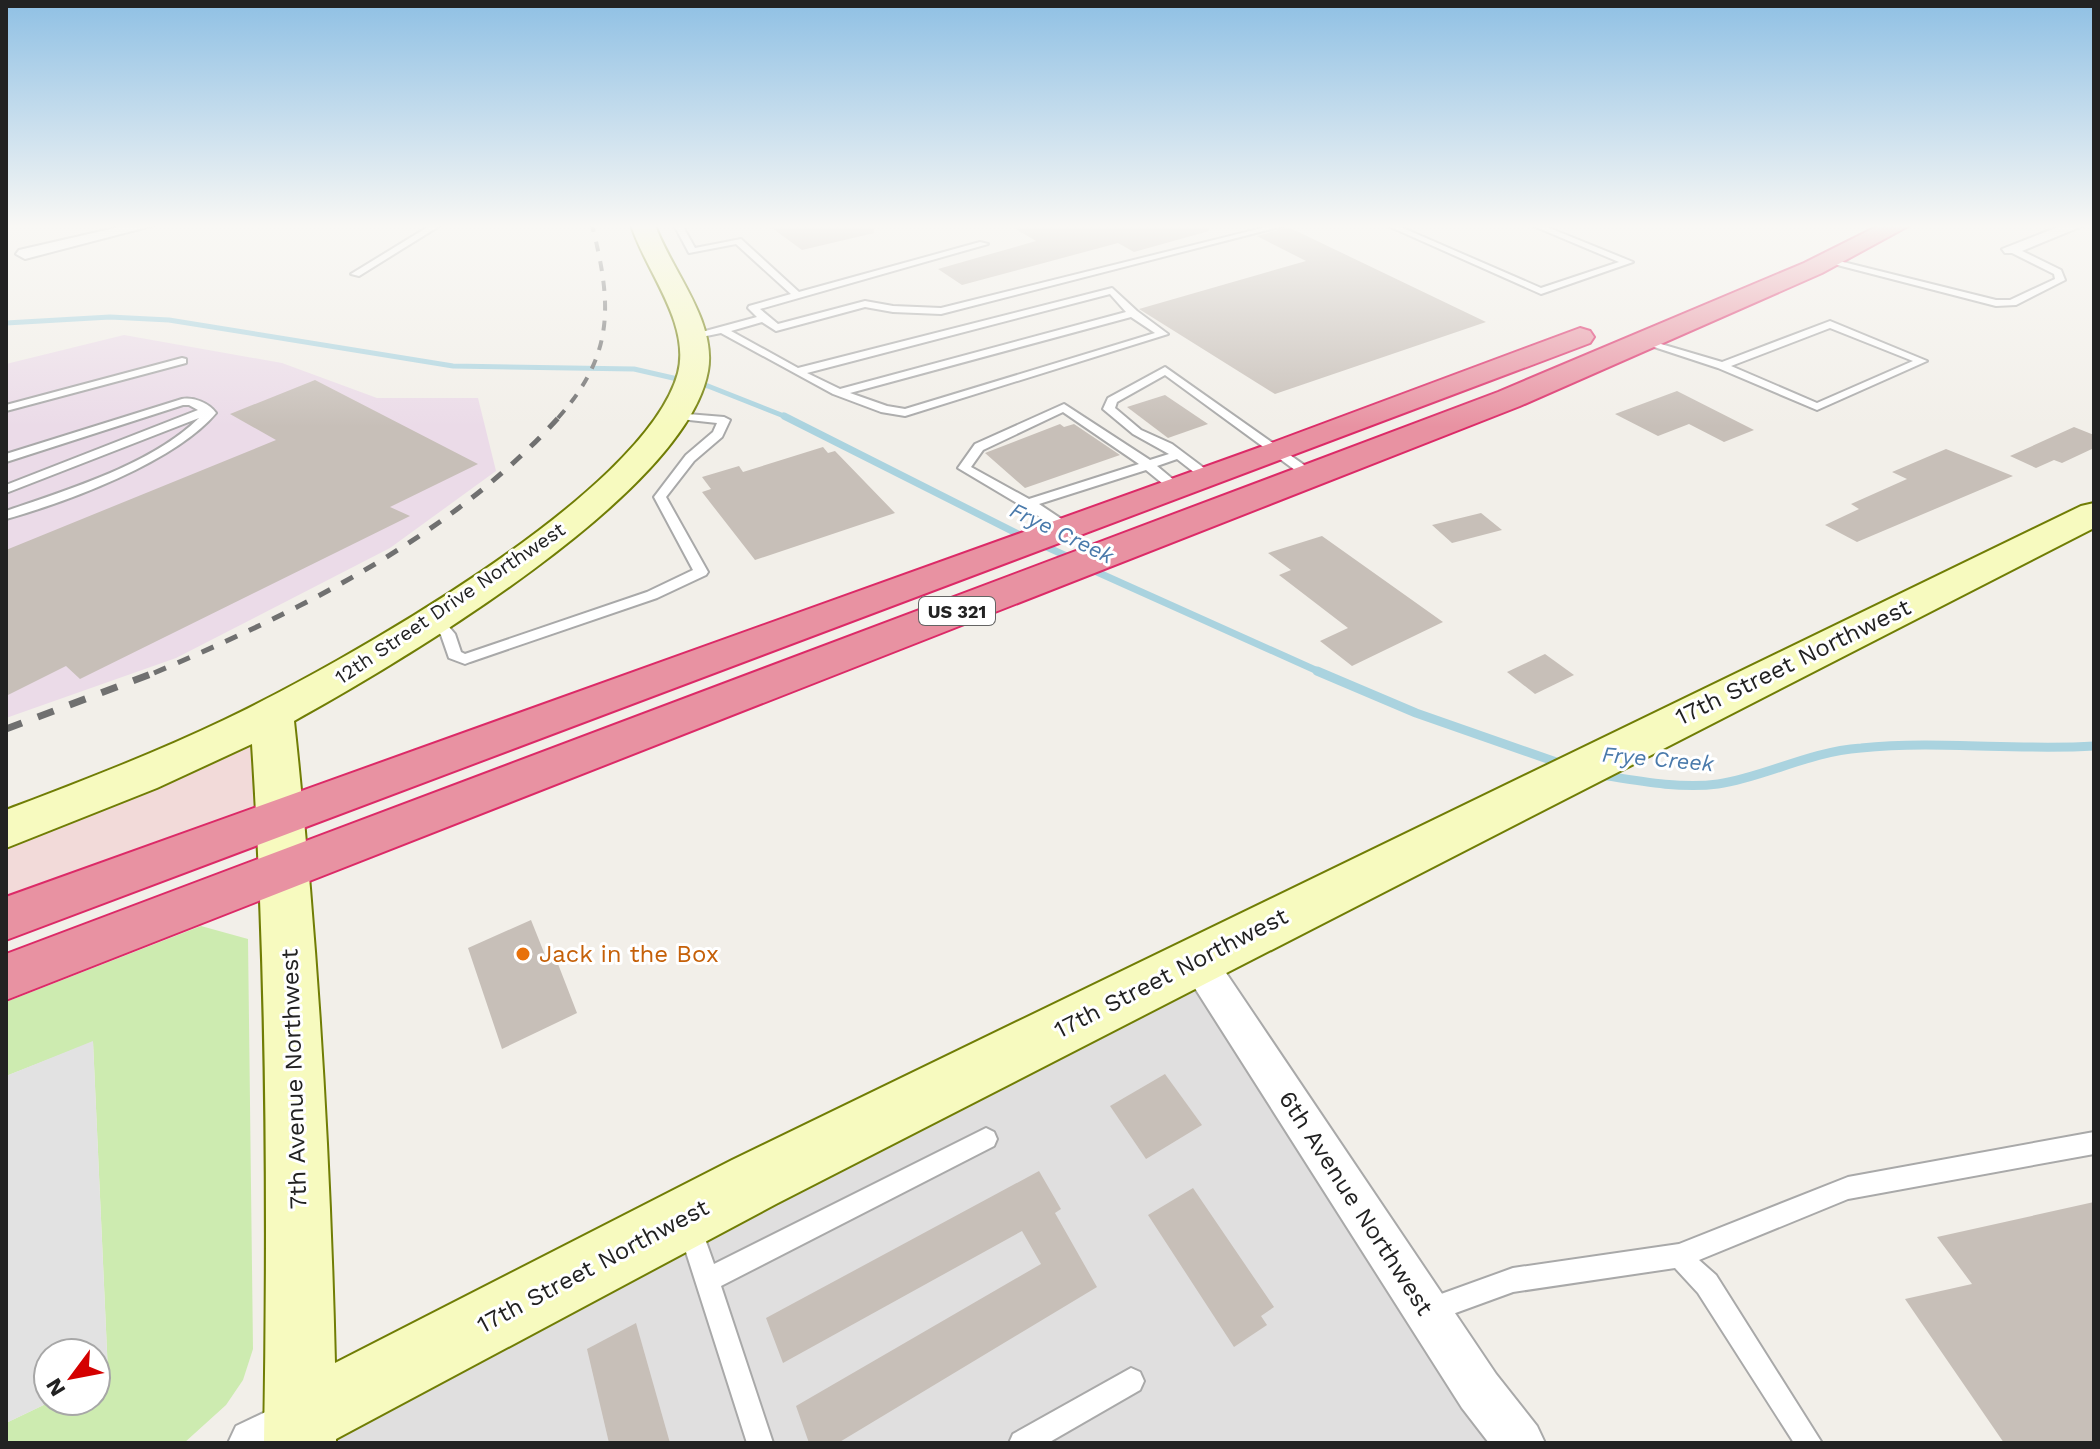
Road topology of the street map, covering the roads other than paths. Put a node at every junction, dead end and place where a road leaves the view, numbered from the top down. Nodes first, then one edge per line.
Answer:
1 (674, 293) edge
2 (794, 293) edge
3 (812, 293) edge
4 (851, 293) edge
5 (1014, 293) edge
6 (1106, 293) edge
7 (1114, 293) edge
8 (1690, 293) edge
9 (1756, 293) edge
10 (1954, 293) edge
11 (2034, 293) edge
12 (798, 296) junction
13 (865, 304) junction
14 (1133, 313) junction
15 (764, 318) junction
16 (722, 330) junction
17 (691, 338) junction
18 (1644, 342) junction
19 (182, 361) dead end
20 (1722, 366) junction
21 (801, 371) junction
22 (842, 392) junction
23 (684, 394) junction
24 (6, 408) edge
25 (208, 410) junction
26 (1278, 452) junction
27 (6, 458) edge
28 (1178, 472) junction
29 (1310, 475) junction
30 (6, 489) edge
31 (1028, 503) junction
32 (2094, 514) edge
33 (6, 515) edge
34 (1067, 529) junction
35 (434, 618) junction
36 (272, 715) junction
37 (6, 830) edge
38 (283, 843) junction
39 (6, 919) edge
40 (1197, 960) junction
41 (6, 977) edge
42 (986, 1139) dead end
43 (2094, 1143) edge
44 (687, 1217) junction
45 (1679, 1256) junction
46 (707, 1280) junction
47 (1427, 1312) junction
48 (1131, 1381) dead end
49 (284, 1435) edge
50 (760, 1443) edge
51 (1022, 1443) edge
52 (1520, 1443) edge
53 (1809, 1443) edge

1 - 17 street
2 - 12 lane
3 - 12 lane
4 - 13 lane
5 - 13 lane
6 - 21 lane
7 - 14 lane
8 - 26 highway, US 321
9 - 18 highway, US 321
10 - 11 lane
12 - 15 lane
13 - 15 lane
14 - 22 lane
14 - 22 lane
15 - 16 lane
16 - 17 lane
16 - 21 lane
17 - 23 street
18 - 20 lane
18 - 29 highway, US 321
19 - 24 lane
20 - 20 lane
21 - 22 lane
23 - 35 street, 12th Street Drive Northwest
23 - 35 lane
25 - 27 lane
25 - 30 lane
25 - 33 lane
26 - 28 highway, US 321
26 - 28 lane
26 - 29 lane
28 - 31 lane
28 - 31 lane
28 - 34 highway, US 321
29 - 38 highway, US 321
31 - 34 lane
32 - 40 street, 17th Street Northwest
34 - 38 highway, US 321
35 - 36 street, 12th Street Drive Northwest
36 - 37 street, 12th Street Drive Northwest
36 - 38 street, 7th Avenue Northwest
38 - 39 highway, US 321
38 - 41 highway, US 321
38 - 49 street, 7th Avenue Northwest
40 - 44 street, 17th Street Northwest
40 - 47 street, 6th Avenue Northwest
42 - 46 lane
43 - 45 lane
44 - 46 lane
44 - 49 street, 17th Street Northwest
45 - 47 lane
45 - 53 lane
46 - 50 lane
47 - 52 street, 6th Avenue Northwest
48 - 51 lane

